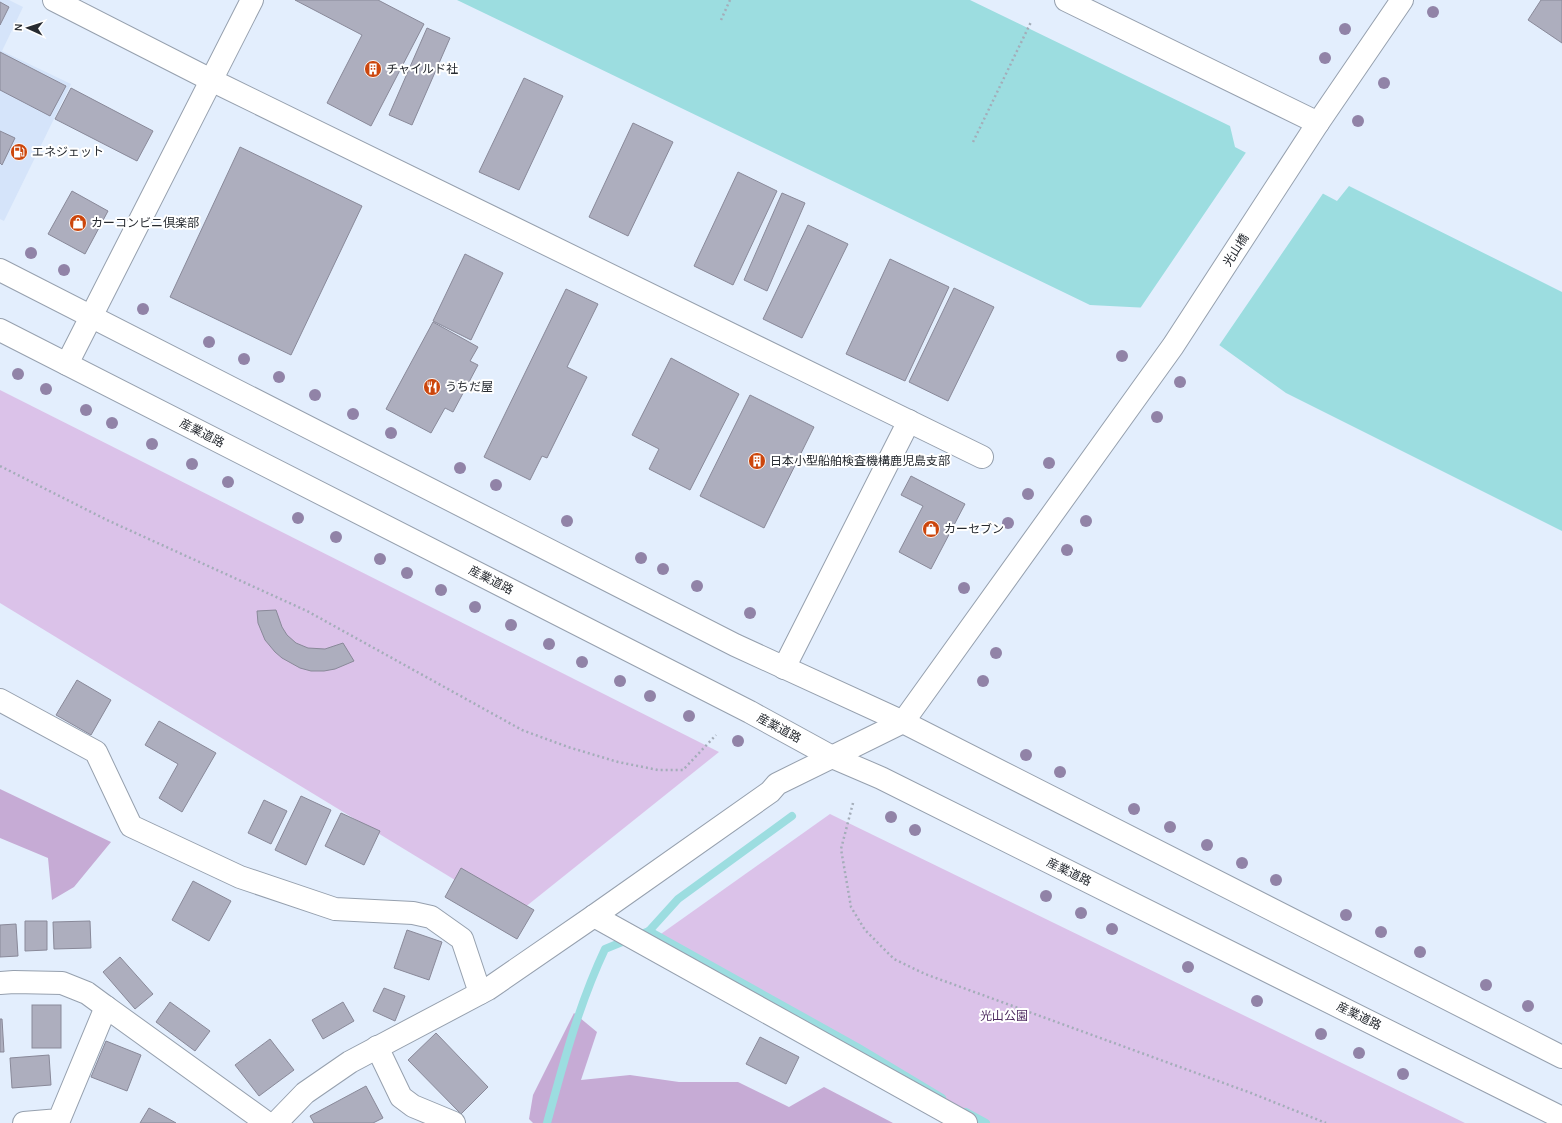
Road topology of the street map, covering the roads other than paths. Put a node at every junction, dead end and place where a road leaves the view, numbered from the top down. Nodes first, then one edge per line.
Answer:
1 (54, 0) edge
2 (252, 0) edge
3 (1066, 0) edge
4 (1402, 0) edge
5 (211, 80) junction
6 (1318, 123) junction
7 (0, 270) edge
8 (91, 316) junction
9 (0, 330) edge
10 (67, 364) junction
11 (909, 421) junction
12 (982, 457) dead end
13 (784, 668) junction
14 (0, 700) edge
15 (903, 722) junction
16 (832, 756) junction
17 (594, 916) junction
18 (0, 983) edge
19 (480, 993) junction
20 (106, 1007) junction
21 (377, 1047) junction
22 (1562, 1057) edge
23 (1562, 1118) edge
24 (24, 1123) edge
25 (267, 1123) edge
26 (276, 1123) edge
27 (454, 1123) edge
28 (966, 1123) edge

1 - 5 street
2 - 5 street
3 - 6 street
4 - 6 street, 光山橋
5 - 8 street
5 - 11 street
6 - 15 street, 光山橋
7 - 8 street
8 - 10 street
8 - 13 street
9 - 10 street, 産業道路
10 - 16 street, 産業道路
11 - 12 street
11 - 13 street
13 - 15 street
14 - 19 street
15 - 16 street
15 - 22 street
16 - 17 street
16 - 23 street, 産業道路
17 - 19 street
17 - 28 street
18 - 20 street
19 - 21 street
20 - 24 street
20 - 25 street
21 - 26 street
21 - 27 street

